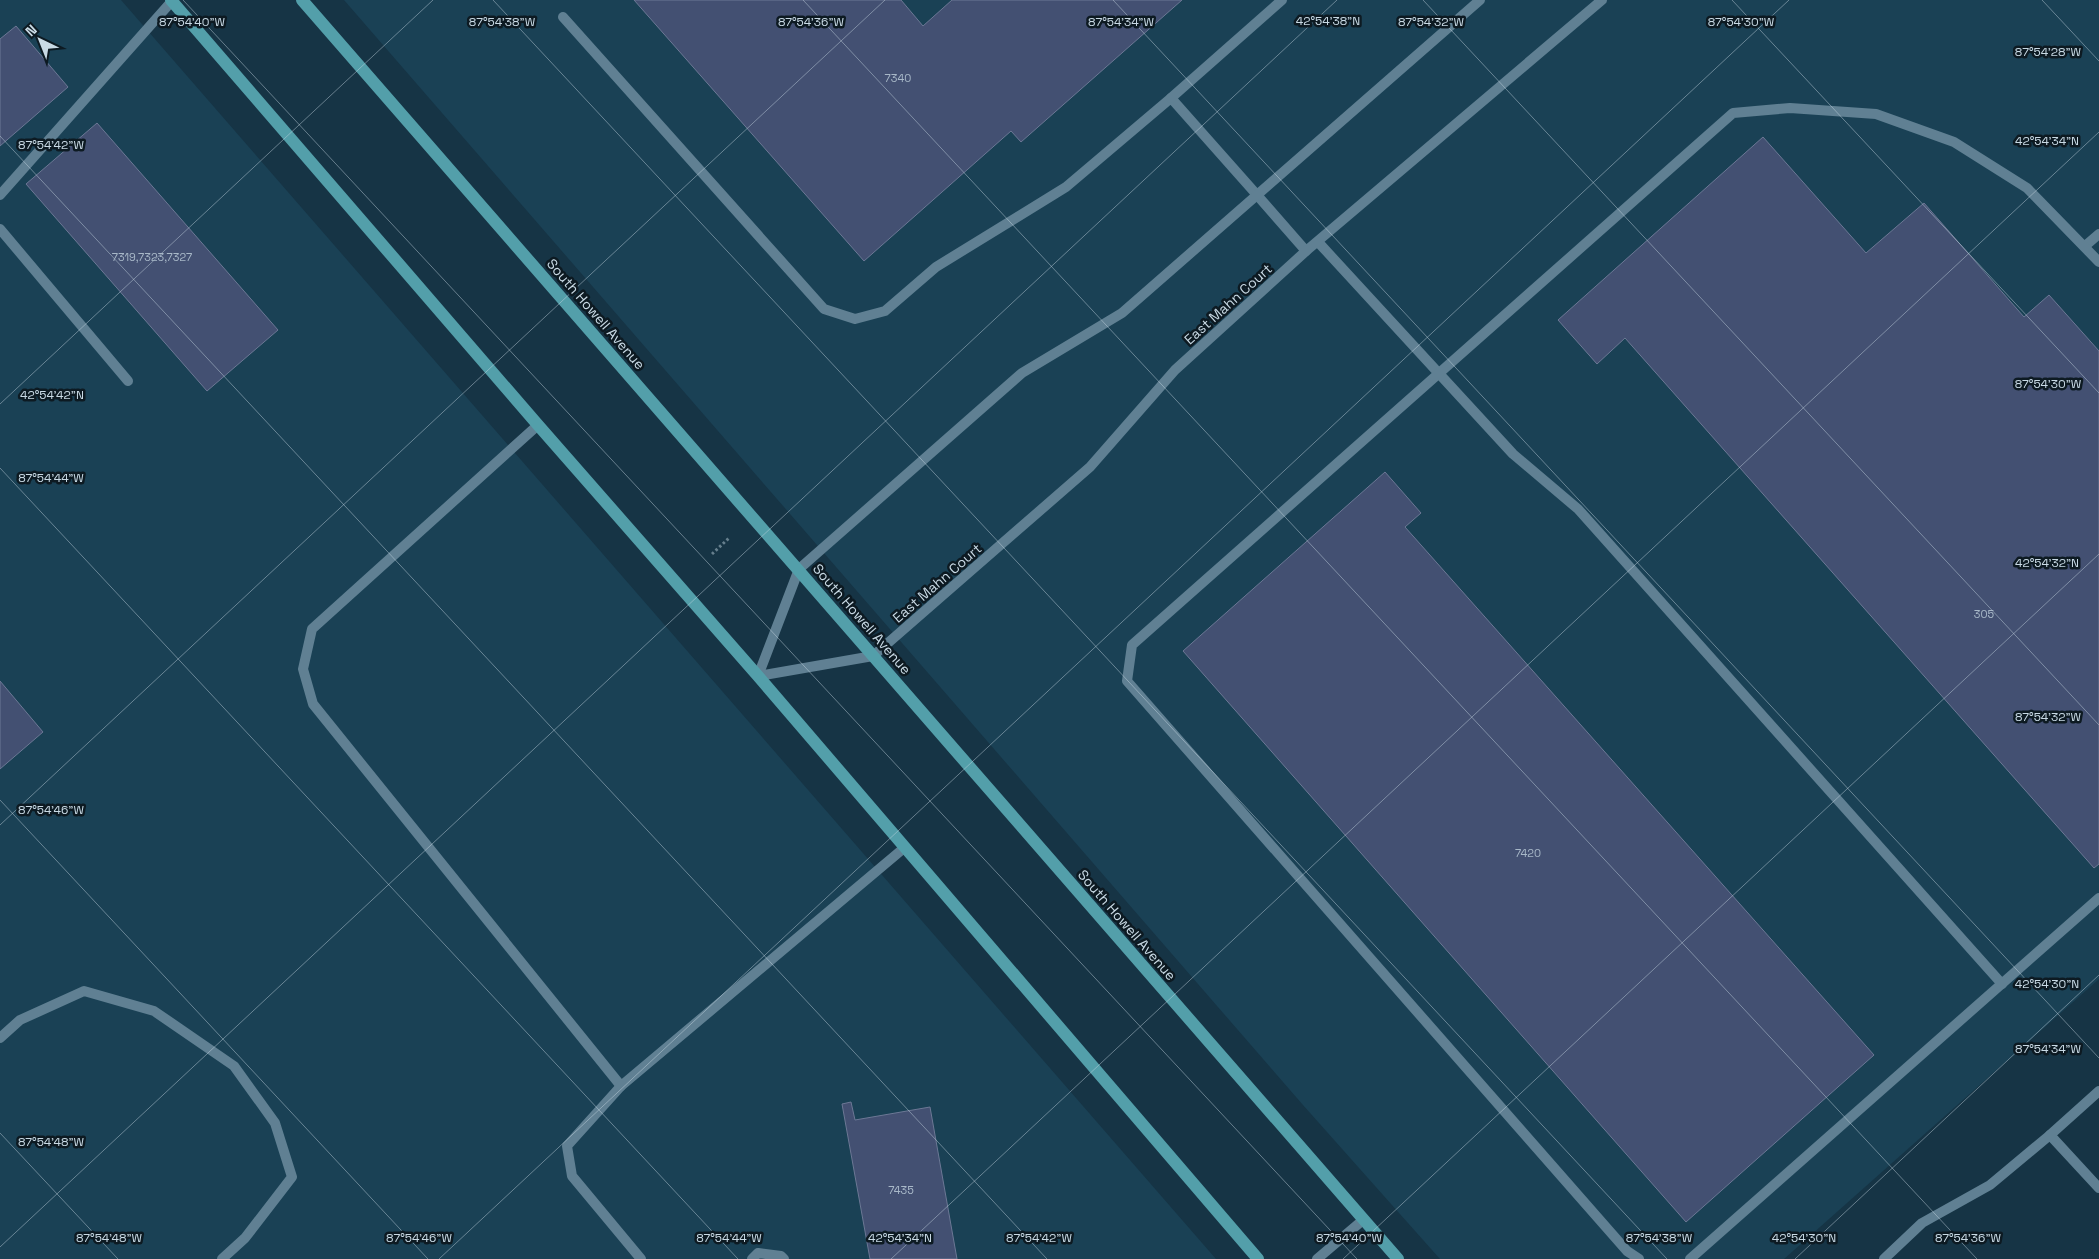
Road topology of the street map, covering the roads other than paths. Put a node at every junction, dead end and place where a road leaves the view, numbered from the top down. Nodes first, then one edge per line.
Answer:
1 (172, 0) edge
2 (302, 0) edge
3 (1282, 0) edge
4 (1480, 0) edge
5 (1602, 0) edge
6 (563, 17) dead end
7 (1171, 98) junction
8 (0, 195) edge
9 (1257, 195) junction
10 (0, 229) edge
11 (2099, 234) edge
12 (1318, 242) junction
13 (2085, 246) junction
14 (1306, 251) junction
15 (2099, 262) edge
16 (1440, 373) junction
17 (128, 381) dead end
18 (538, 425) junction
19 (799, 569) junction
20 (874, 656) junction
21 (758, 676) junction
22 (904, 848) junction
23 (2099, 898) edge
24 (2002, 984) junction
25 (0, 1038) edge
26 (621, 1086) junction
27 (2099, 1091) edge
28 (2050, 1135) junction
29 (2099, 1188) edge
30 (1363, 1220) junction
31 (222, 1259) edge
32 (641, 1259) edge
33 (752, 1259) edge
34 (784, 1259) edge
35 (1258, 1259) edge
36 (1317, 1259) edge
37 (1398, 1259) edge
38 (1639, 1259) edge
39 (1690, 1259) edge
40 (1884, 1259) edge

1 - 8 street
1 - 18 main road
2 - 19 main road, South Howell Avenue
3 - 7 street
4 - 9 street
5 - 12 street, East Mahn Court
6 - 7 street
7 - 9 street
9 - 14 street
9 - 19 street
10 - 17 street
11 - 13 street
12 - 14 street, East Mahn Court
12 - 16 street
13 - 15 street
13 - 16 street
14 - 20 street, East Mahn Court
16 - 24 street
16 - 38 street
18 - 21 main road
18 - 26 street
19 - 20 main road, South Howell Avenue
19 - 21 street
20 - 21 street
20 - 30 main road, South Howell Avenue
21 - 22 main road
22 - 26 street
22 - 35 main road
23 - 24 street
24 - 39 street
25 - 31 street
26 - 32 street
27 - 28 street
28 - 29 street
28 - 40 street
30 - 36 street
30 - 37 main road, South Howell Avenue
33 - 34 street

